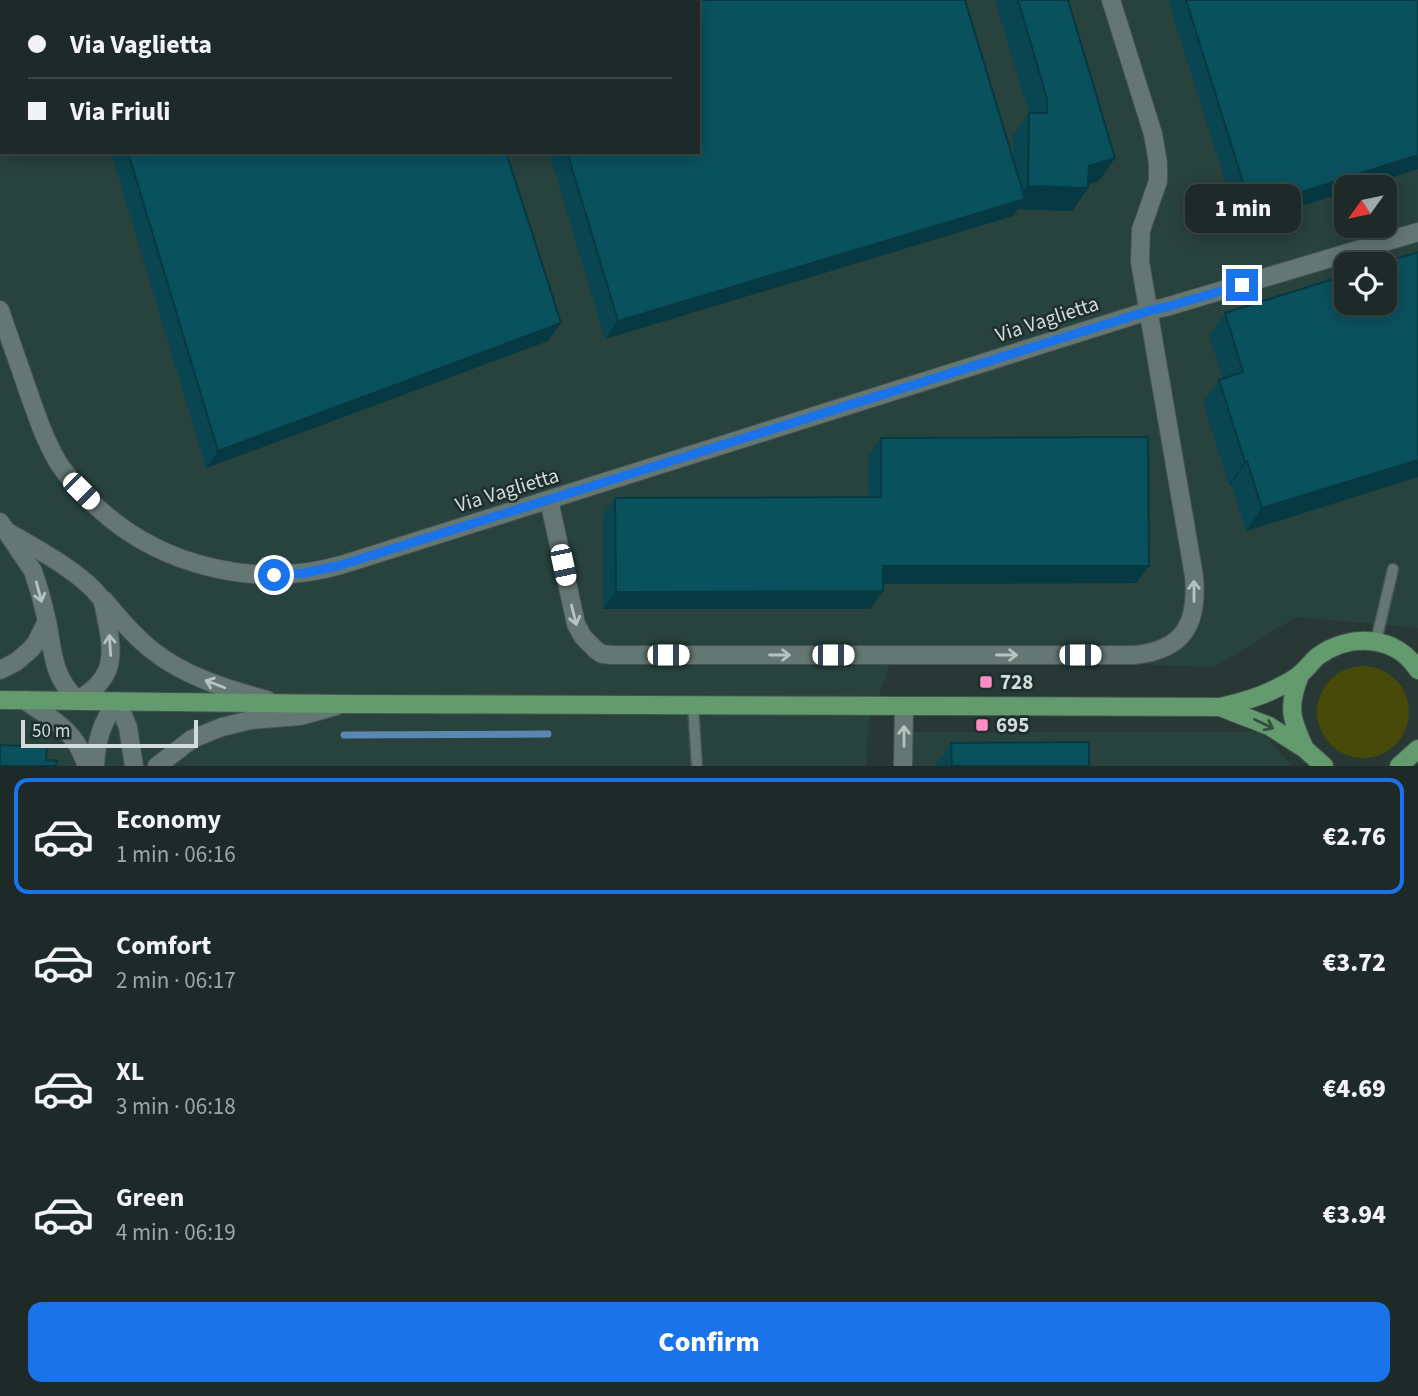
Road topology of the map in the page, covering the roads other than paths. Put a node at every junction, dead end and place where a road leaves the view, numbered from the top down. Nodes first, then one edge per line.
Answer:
1 (1111, 0) edge
2 (1418, 233) edge
3 (0, 310) edge
4 (1148, 311) junction
5 (550, 500) junction
6 (4, 527) edge
7 (1393, 569) dead end
8 (102, 598) junction
9 (47, 621) junction
10 (1376, 641) junction
11 (0, 670) edge
12 (1418, 670) edge
13 (1300, 675) junction
14 (0, 700) edge
15 (24, 700) junction
16 (78, 700) junction
17 (117, 701) junction
18 (281, 703) junction
19 (343, 704) junction
20 (693, 705) junction
21 (904, 706) junction
22 (1220, 707) junction
23 (1304, 749) junction
24 (87, 766) edge
25 (95, 766) edge
26 (134, 766) edge
27 (157, 766) edge
28 (697, 766) edge
29 (904, 766) edge
30 (1324, 766) edge

1 - 4 street
2 - 4 street, Via Vaglietta
3 - 5 street, Via Vaglietta
4 - 5 street, Via Vaglietta
5 -> 4 street
6 - 8 street
6 -> 9 street
7 - 10 lane
16 -> 8 street
18 -> 8 street
9 - 11 street
9 - 16 street
10 - 12 main road
10 - 13 main road
13 - 22 main road
13 - 23 main road
14 - 15 main road
15 - 16 main road
15 - 24 street
16 - 17 main road
17 - 18 main road
17 - 25 street
17 - 26 street
18 - 19 main road
19 - 20 main road
19 - 27 street
20 - 21 main road
20 - 28 lane
21 - 22 main road
29 -> 21 street
22 -> 23 main road
23 - 30 main road

